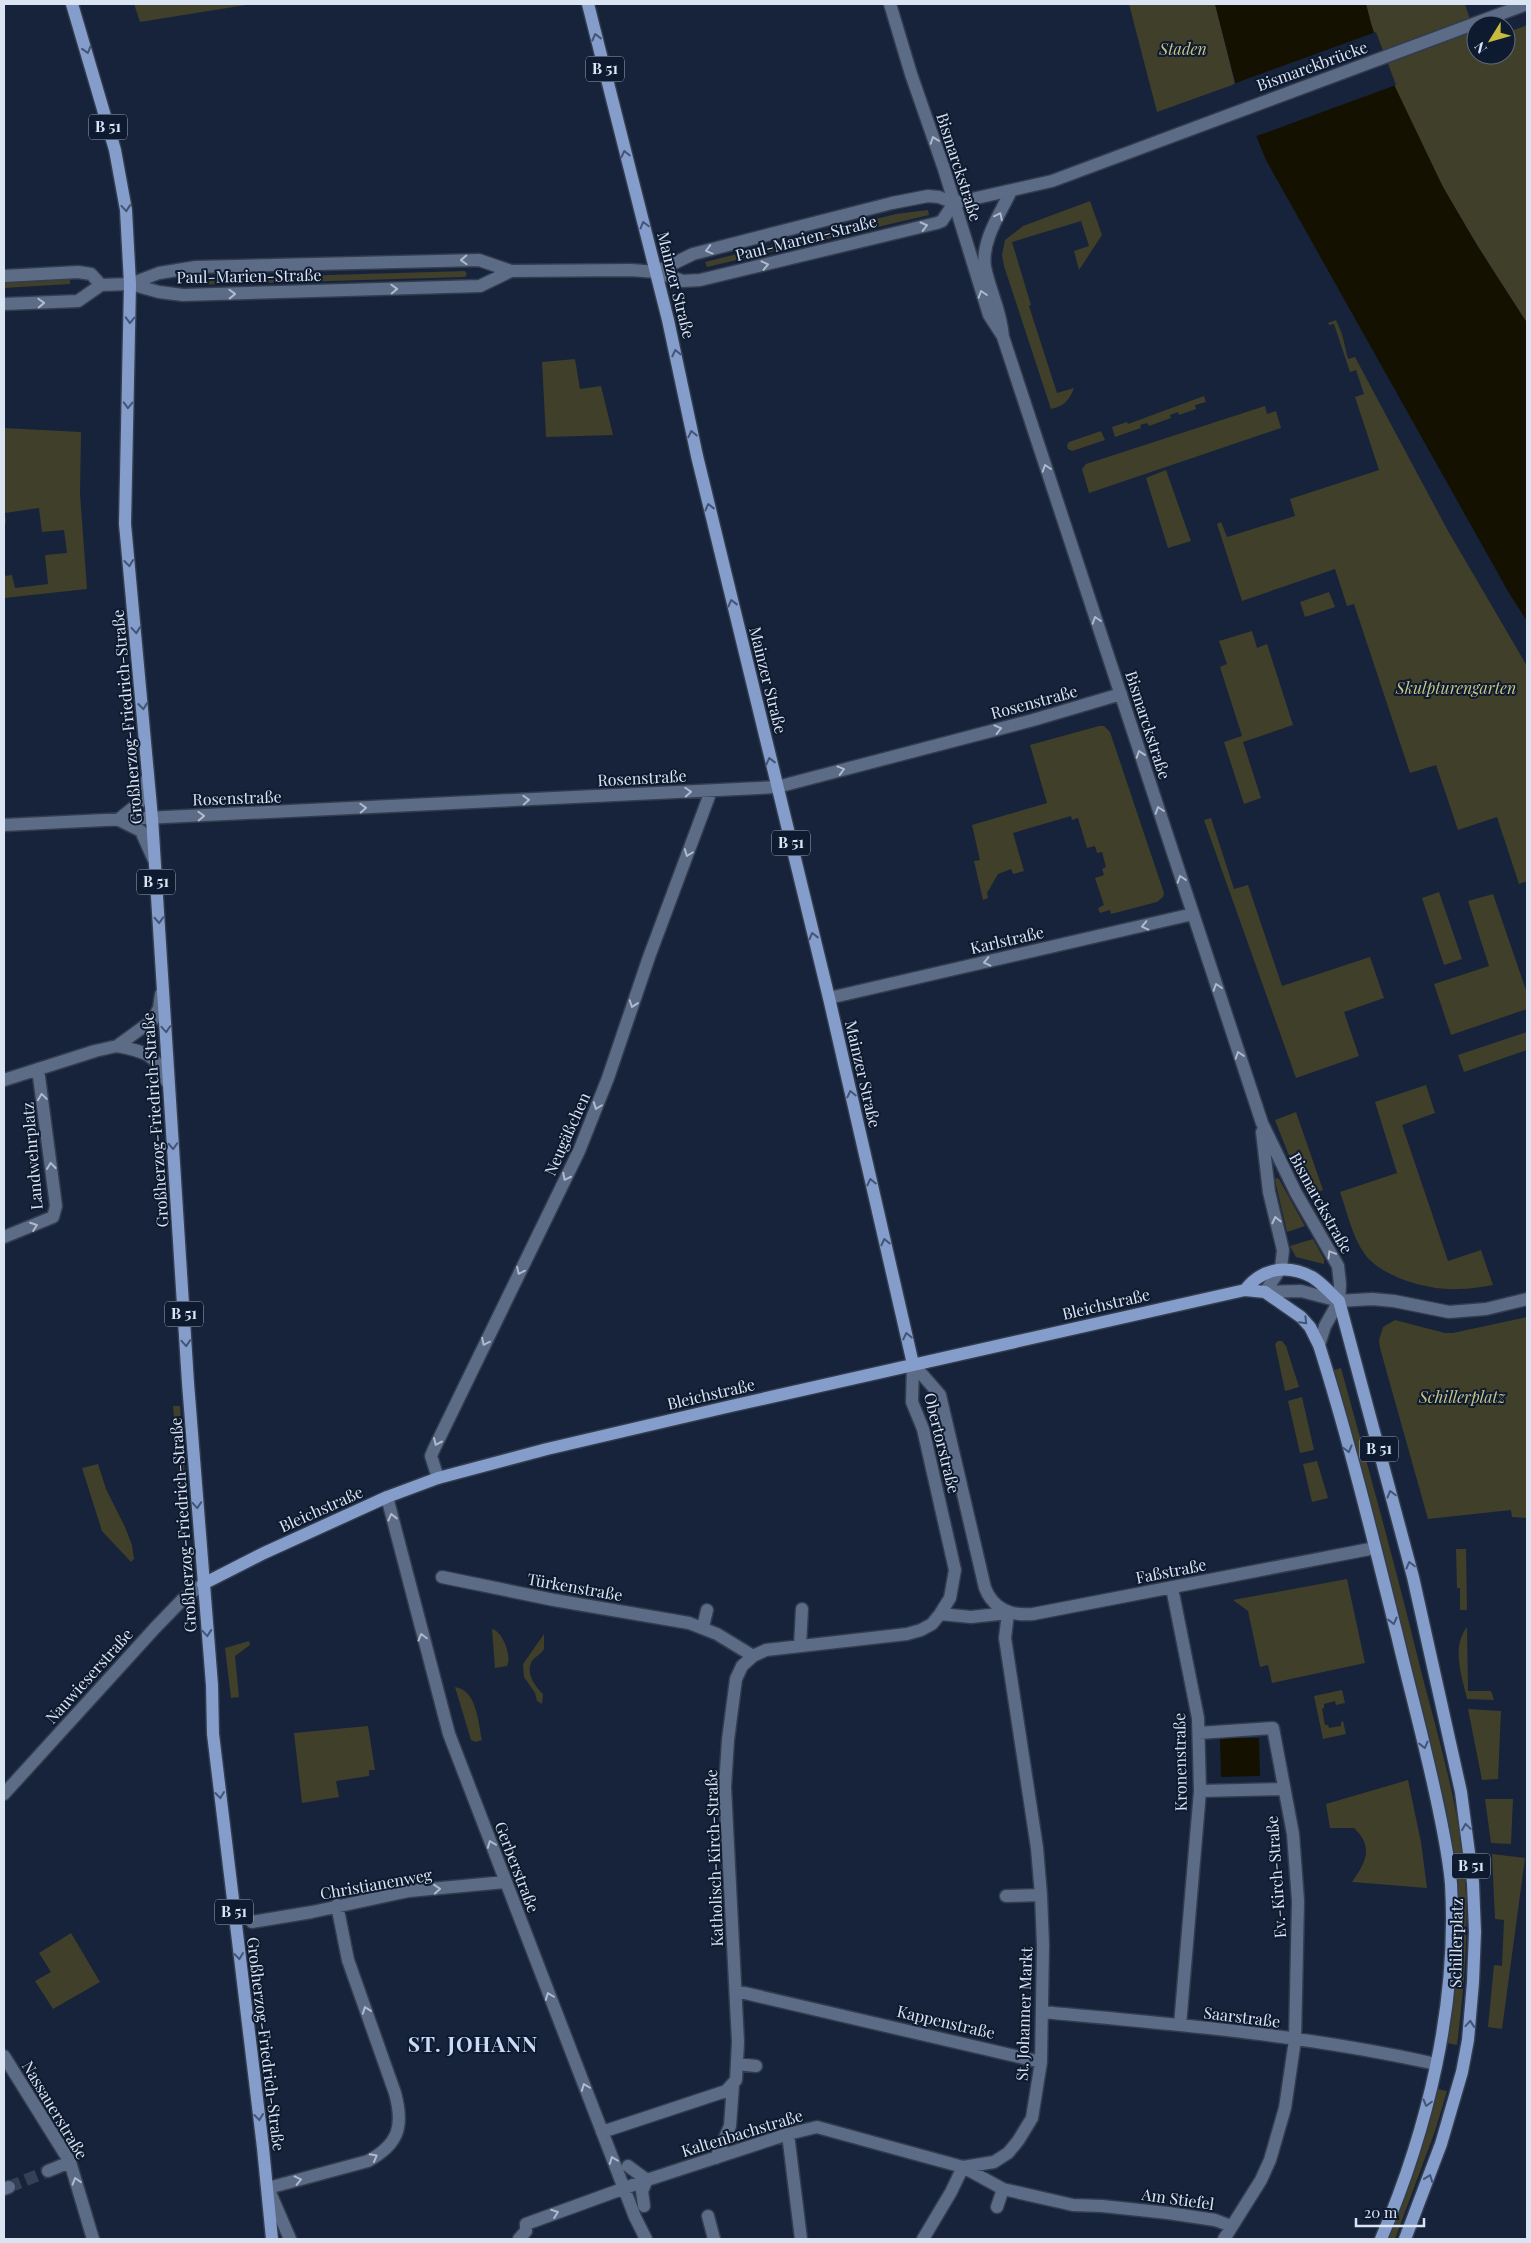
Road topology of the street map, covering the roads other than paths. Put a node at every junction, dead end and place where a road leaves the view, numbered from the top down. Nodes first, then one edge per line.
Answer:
1 (72, 4) edge
2 (588, 4) edge
3 (890, 4) edge
4 (1527, 4) edge
5 (1109, 159) joint
6 (1011, 191) junction
7 (954, 203) junction
8 (511, 271) junction
9 (656, 272) junction
10 (4, 276) edge
11 (130, 284) junction
12 (101, 286) junction
13 (4, 304) edge
14 (1004, 337) junction
15 (1121, 694) junction
16 (149, 769) junction
17 (777, 787) junction
18 (711, 791) junction
19 (152, 818) junction
20 (118, 820) junction
21 (4, 825) edge
22 (155, 864) junction
23 (1193, 914) junction
24 (162, 980) junction
25 (829, 998) junction
26 (117, 1046) junction
27 (38, 1069) junction
28 (4, 1080) edge
29 (170, 1091) junction
30 (1262, 1123) junction
31 (4, 1237) edge
32 (1282, 1268) junction
33 (1245, 1290) junction
34 (1265, 1292) junction
35 (1527, 1299) edge
36 (1339, 1301) junction
37 (1319, 1345) junction
38 (913, 1364) junction
39 (438, 1478) junction
40 (387, 1497) junction
41 (1374, 1548) junction
42 (442, 1576) dead end
43 (203, 1584) junction
44 (1172, 1588) junction
45 (802, 1609) dead end
46 (707, 1610) dead end
47 (1008, 1613) junction
48 (940, 1614) junction
49 (703, 1628) junction
50 (800, 1646) junction
51 (753, 1656) junction
52 (1199, 1733) junction
53 (1284, 1789) junction
54 (1200, 1791) junction
55 (4, 1794) edge
56 (505, 1882) junction
57 (1041, 1895) junction
58 (1006, 1896) dead end
59 (337, 1905) junction
60 (252, 1922) dead end
61 (736, 1991) junction
62 (1042, 2012) junction
63 (1180, 2025) junction
64 (1295, 2040) junction
65 (4, 2056) edge
66 (1041, 2062) junction
67 (737, 2064) junction
68 (1436, 2064) junction
69 (756, 2066) dead end
70 (733, 2085) junction
71 (602, 2132) junction
72 (788, 2134) junction
73 (716, 2158) junction
74 (70, 2162) junction
75 (628, 2166) dead end
76 (963, 2167) junction
77 (48, 2172) tunnel mouth
78 (647, 2180) junction
79 (268, 2188) junction
80 (624, 2188) junction
81 (1003, 2189) junction
82 (644, 2206) dead end
83 (997, 2206) dead end
84 (708, 2216) dead end
85 (1231, 2226) junction
86 (925, 2238) edge
87 (93, 2239) edge
88 (272, 2239) edge
89 (290, 2239) edge
90 (519, 2239) edge
91 (646, 2239) edge
92 (714, 2239) edge
93 (801, 2239) edge
94 (1224, 2239) edge
95 (1381, 2239) edge
96 (1404, 2239) edge

1 -> 11 main road, Großherzog-Friedrich-Straße / B 51
9 -> 2 main road, Mainzer Straße / B 51
7 -> 3 street, Bismarckstraße
4 - 5 street, Bismarckbrücke
5 - 6 street, Paul-Marien-Straße
6 - 7 street, Paul-Marien-Straße
14 -> 6 street, Bismarckstraße
7 -> 9 street, Paul-Marien-Straße
9 -> 7 street, Paul-Marien-Straße
14 -> 7 street, Bismarckstraße
8 - 9 street, Paul-Marien-Straße
8 -> 11 street, Paul-Marien-Straße
11 -> 8 street, Paul-Marien-Straße
17 -> 9 main road, Mainzer Straße / B 51
10 - 12 street
11 - 12 street
11 -> 16 main road, Großherzog-Friedrich-Straße
13 -> 12 street
15 -> 14 street, Bismarckstraße
17 -> 15 street, Rosenstraße
23 -> 15 street, Bismarckstraße
16 - 19 main road, Großherzog-Friedrich-Straße
16 - 20 street
17 - 18 street, Rosenstraße
25 -> 17 main road, Mainzer Straße / B 51
19 -> 18 street, Rosenstraße
18 -> 39 street, Neugäßchen
19 - 20 street, Rosenstraße
19 - 22 main road, Großherzog-Friedrich-Straße / B 51
20 - 21 street, Rosenstraße
20 - 22 street
22 -> 24 main road, Großherzog-Friedrich-Straße / B 51
23 -> 25 street, Karlstraße
30 -> 23 street, Bismarckstraße
24 - 26 street
24 -> 29 main road, Großherzog-Friedrich-Straße / B 51
38 -> 25 main road, Mainzer Straße / B 51
26 - 27 street
26 - 29 street
27 - 28 street
31 -> 27 street, Landwehrplatz
29 -> 43 main road, Großherzog-Friedrich-Straße / B 51
32 -> 30 street, Bismarckstraße
36 -> 30 street, Bismarckstraße
32 - 33 main road, Bleichstraße / B 51
32 - 34 street
32 - 36 main road
33 - 34 main road, Bleichstraße / B 51
33 - 38 main road, Bleichstraße / B 51
34 - 36 street
34 -> 37 main road, Schillerplatz / B 51
35 - 36 street
36 - 37 street
96 -> 36 main road, Schillerplatz / B 51
37 -> 41 main road, Schillerplatz / B 51
38 - 39 main road, Bleichstraße
38 - 47 street, Obertorstraße
38 - 48 street, Obertorstraße
39 - 40 main road, Bleichstraße
40 - 43 main road, Bleichstraße
56 -> 40 street, Gerberstraße
41 - 44 street, Faßstraße
41 -> 68 main road, Schillerplatz / B 51
42 - 49 street, Türkenstraße
43 - 55 street, Nauwieserstraße
43 -> 79 main road, Großherzog-Friedrich-Straße / B 51
44 - 47 street, Faßstraße
44 - 52 street, Kronenstraße
45 - 50 street
46 - 49 street
47 - 48 street
47 - 57 street, St. Johanner Markt
48 - 50 street
49 - 51 street, Türkenstraße
50 - 51 street
51 - 61 street, Katholisch-Kirch-Straße
52 - 53 street, Ev.-Kirch-Straße
52 - 54 street, Kronenstraße
53 - 54 street
53 - 64 street, Ev.-Kirch-Straße
54 - 63 street, Kronenstraße
59 -> 56 street, Christianenweg
71 -> 56 street, Gerberstraße
57 - 58 street
57 - 62 street, St. Johanner Markt
59 - 60 street, Christianenweg
79 -> 59 street
61 - 66 street, Kappenstraße
61 - 67 street, Katholisch-Kirch-Straße
62 - 63 street, Saarstraße
62 - 66 street, St. Johanner Markt
63 - 64 street, Saarstraße
64 - 68 street, Saarstraße
64 - 85 street, Ev.-Kirch-Straße
65 - 74 street, Nassauerstraße
66 - 76 street, St. Johanner Markt
67 - 69 street
67 - 70 street, Katholisch-Kirch-Straße
68 -> 95 main road, B 51
70 - 71 street
70 - 73 street, Katholisch-Kirch-Straße
80 -> 71 street, Gerberstraße
72 - 73 street, Kaltenbachstraße
72 - 76 street, Kaltenbachstraße
72 - 93 street
73 - 78 street, Kaltenbachstraße
74 - 77 street
87 -> 74 street, Nassauerstraße
75 - 78 street
76 - 81 street
76 - 86 street
78 - 80 street, Kaltenbachstraße
78 - 82 street
79 - 88 main road, Großherzog-Friedrich-Straße / B 51
79 - 89 street
90 -> 80 street, Kaltenbachstraße
80 - 91 street, Gerberstraße
81 - 83 street
81 - 85 street, Am Stiefel
84 - 92 street
85 - 94 street, Ev.-Kirch-Straße

